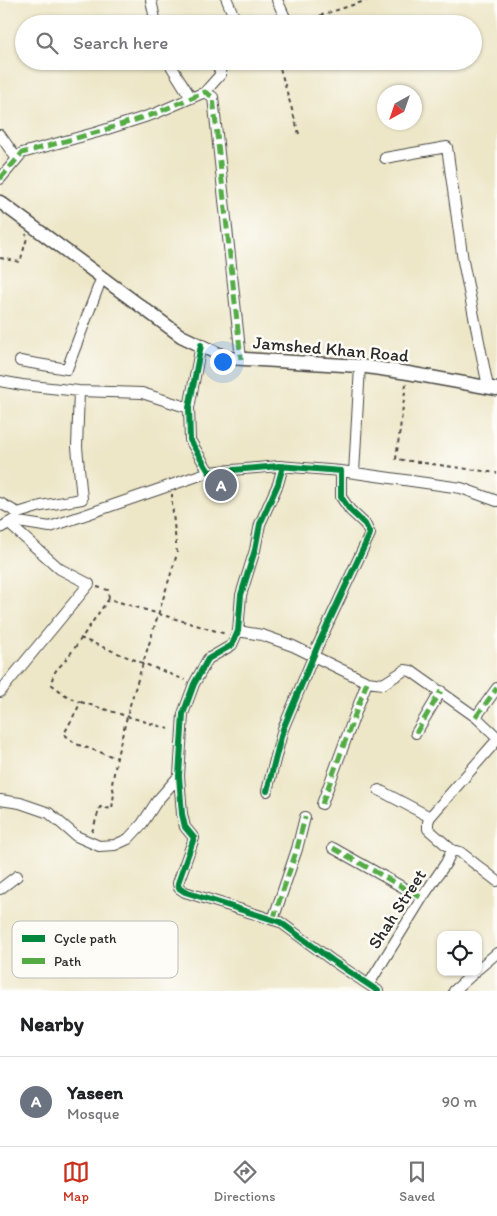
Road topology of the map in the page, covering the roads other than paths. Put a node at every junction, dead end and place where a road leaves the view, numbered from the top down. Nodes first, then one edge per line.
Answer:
1 (151, 0) edge
2 (227, 0) edge
3 (277, 0) edge
4 (154, 15) edge
5 (233, 15) edge
6 (284, 15) edge
7 (174, 70) edge
8 (219, 70) edge
9 (205, 92) junction
10 (191, 98) junction
11 (0, 135) edge
12 (385, 158) dead end
13 (17, 159) junction
14 (0, 178) edge
15 (0, 202) edge
16 (102, 277) junction
17 (201, 346) junction
18 (241, 359) junction
19 (20, 361) dead end
20 (360, 366) junction
21 (0, 381) edge
22 (492, 388) edge
23 (79, 390) junction
24 (188, 408) junction
25 (283, 466) junction
26 (342, 471) junction
27 (209, 472) junction
28 (354, 473) junction
29 (497, 501) edge
30 (0, 503) edge
31 (4, 526) edge
32 (237, 634) junction
33 (314, 656) junction
34 (366, 682) junction
35 (497, 688) edge
36 (441, 691) junction
37 (0, 692) edge
38 (476, 717) junction
39 (416, 733) dead end
40 (497, 739) edge
41 (179, 776) junction
42 (379, 790) dead end
43 (267, 791) dead end
44 (0, 800) edge
45 (322, 804) dead end
46 (305, 817) dead end
47 (430, 817) junction
48 (333, 848) dead end
49 (452, 850) junction
50 (16, 876) dead end
51 (497, 881) edge
52 (0, 889) edge
53 (422, 898) junction
54 (273, 920) junction
55 (497, 953) edge
56 (482, 966) edge
57 (471, 976) edge
58 (369, 984) junction
59 (378, 991) edge
60 (454, 991) edge

1 - 4 street
2 - 5 street
3 - 6 street
7 - 10 street
8 - 9 street
9 - 10 street
9 - 18 street
10 - 13 street
11 - 13 street
12 - 22 street
13 - 14 street
15 - 16 street, Jamshed Khan Road
16 - 17 street, Jamshed Khan Road
16 - 19 street
17 - 18 street, Jamshed Khan Road
17 - 24 street
18 - 20 street, Jamshed Khan Road
20 - 22 street, Jamshed Khan Road
20 - 28 street
21 - 23 street
23 - 24 street
23 - 30 street
24 - 27 street
25 - 26 street
25 - 27 street
25 - 32 street
26 - 28 street
26 - 33 street
27 - 31 street
28 - 29 street
31 - 37 street
32 - 33 street
32 - 41 street
33 - 34 street
33 - 43 street
34 - 36 street
34 - 45 street
35 - 38 street
36 - 38 street
36 - 39 street
38 - 40 street
40 - 47 street
41 - 44 street
41 - 54 street
42 - 47 street
46 - 54 street
47 - 49 street
48 - 53 street
49 - 51 street
49 - 53 street, Shah Street
50 - 52 street
53 - 58 street, Shah Street
54 - 58 street
55 - 56 street
57 - 60 street
58 - 59 street

